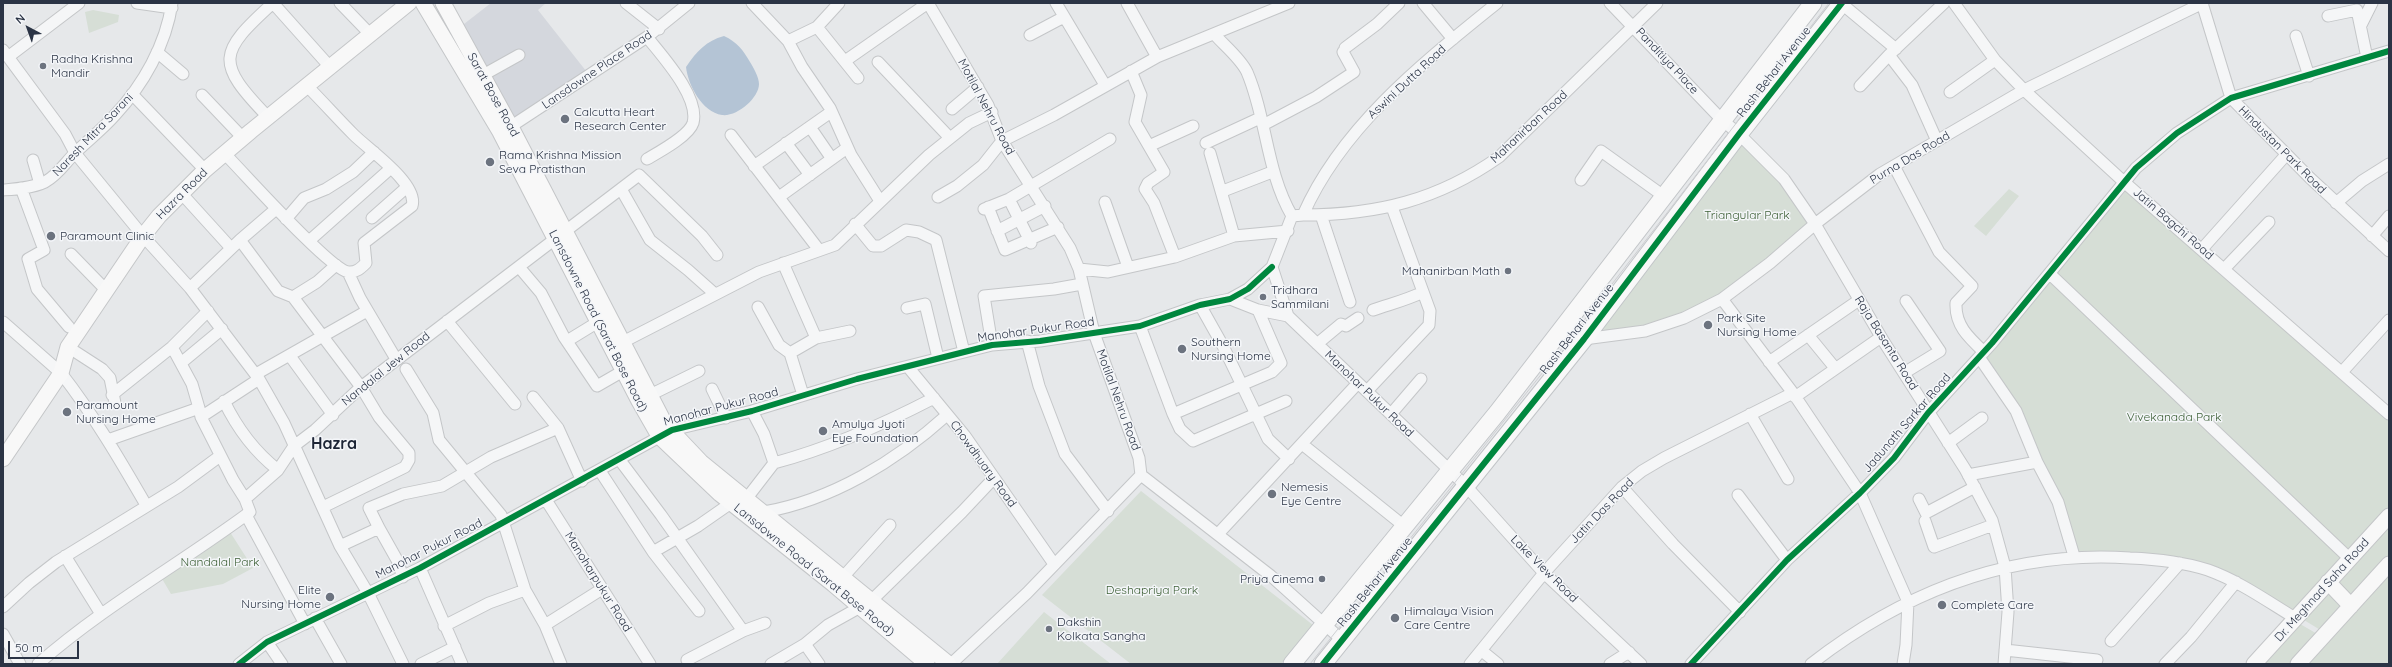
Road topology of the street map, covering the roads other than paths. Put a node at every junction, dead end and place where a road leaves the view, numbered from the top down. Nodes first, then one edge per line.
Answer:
1 (79, 3) edge
2 (137, 3) edge
3 (273, 3) edge
4 (340, 3) edge
5 (409, 3) edge
6 (423, 3) edge
7 (443, 3) edge
8 (626, 3) edge
9 (690, 3) edge
10 (752, 3) edge
11 (839, 3) edge
12 (928, 3) edge
13 (1056, 3) edge
14 (1127, 3) edge
15 (1289, 3) edge
16 (1399, 3) edge
17 (1423, 3) edge
18 (1497, 3) edge
19 (1610, 3) edge
20 (1657, 3) edge
21 (1813, 3) edge
22 (1944, 3) edge
23 (1954, 3) edge
24 (2202, 3) edge
25 (2372, 3) edge
26 (1842, 4) edge
27 (172, 6) edge
28 (2328, 16) dead end
29 (1064, 17) junction
30 (2360, 25) junction
31 (1635, 26) junction
32 (817, 27) junction
33 (658, 29) junction
34 (369, 34) junction
35 (1215, 34) junction
36 (1030, 35) dead end
37 (2296, 36) dead end
38 (647, 37) junction
39 (1453, 39) junction
40 (788, 41) junction
41 (2389, 51) edge
42 (157, 52) junction
43 (1892, 52) junction
44 (6, 53) edge
45 (519, 55) dead end
46 (1157, 57) junction
47 (2367, 58) junction
48 (1995, 60) junction
49 (845, 61) junction
50 (878, 62) dead end
51 (331, 68) junction
52 (1131, 71) junction
53 (183, 74) dead end
54 (2309, 76) junction
55 (858, 78) dead end
56 (477, 79) junction
57 (1105, 85) junction
58 (307, 86) junction
59 (1860, 86) dead end
60 (978, 87) junction
61 (2024, 90) junction
62 (1950, 92) dead end
63 (132, 94) junction
64 (202, 95) dead end
65 (2231, 98) junction
66 (952, 109) dead end
67 (831, 112) junction
68 (992, 112) junction
69 (268, 117) junction
70 (1722, 120) junction
71 (1261, 121) junction
72 (1193, 126) dead end
73 (810, 127) junction
74 (506, 130) junction
75 (1740, 134) junction
76 (731, 135) dead end
77 (243, 138) junction
78 (950, 138) junction
79 (1110, 139) dead end
80 (1002, 141) junction
81 (1938, 141) junction
82 (786, 143) junction
83 (1149, 146) junction
84 (847, 148) junction
85 (374, 152) junction
86 (75, 153) junction
87 (226, 154) junction
88 (2286, 155) junction
89 (647, 159) dead end
90 (832, 159) junction
91 (33, 160) dead end
92 (2389, 164) edge
93 (754, 166) junction
94 (1894, 166) junction
95 (392, 168) junction
96 (205, 170) junction
97 (1272, 172) junction
98 (810, 175) junction
99 (1581, 180) dead end
100 (2124, 182) junction
101 (40, 184) junction
102 (1031, 185) junction
103 (407, 186) junction
104 (21, 188) junction
105 (621, 189) junction
106 (3, 190) edge
107 (1223, 191) junction
108 (182, 194) junction
109 (779, 197) junction
110 (938, 197) dead end
111 (1665, 197) junction
112 (1009, 199) junction
113 (880, 202) junction
114 (1105, 202) dead end
115 (2336, 203) junction
116 (1045, 206) junction
117 (1392, 207) junction
118 (276, 209) junction
119 (1303, 215) junction
120 (1321, 215) junction
121 (1292, 216) junction
122 (2389, 216) edge
123 (372, 218) dead end
124 (286, 219) junction
125 (1020, 220) junction
126 (2269, 222) dead end
127 (855, 224) junction
128 (1815, 224) junction
129 (1058, 227) junction
130 (997, 231) junction
131 (1288, 231) junction
132 (560, 233) junction
133 (143, 236) junction
134 (1234, 236) junction
135 (2372, 236) junction
136 (240, 240) junction
137 (309, 241) junction
138 (1030, 242) junction
139 (231, 248) junction
140 (2202, 249) junction
141 (819, 250) junction
142 (2389, 251) edge
143 (71, 254) dead end
144 (717, 255) dead end
145 (1175, 257) junction
146 (783, 263) junction
147 (336, 265) junction
148 (519, 267) junction
149 (1128, 267) junction
150 (1272, 267) junction
151 (2225, 268) junction
152 (1079, 269) junction
153 (348, 272) junction
154 (2050, 274) junction
155 (1082, 284) junction
156 (190, 288) junction
157 (106, 290) junction
158 (1423, 292) junction
159 (715, 294) junction
160 (293, 297) junction
161 (1230, 299) junction
162 (1722, 299) junction
163 (1859, 300) junction
164 (1906, 301) dead end
165 (1350, 302) dead end
166 (1200, 305) junction
167 (758, 307) dead end
168 (907, 308) dead end
169 (1258, 310) junction
170 (1373, 310) dead end
171 (208, 311) junction
172 (368, 311) junction
173 (1288, 316) junction
174 (1358, 318) dead end
175 (2389, 320) edge
176 (446, 321) junction
177 (3, 322) edge
178 (598, 322) junction
179 (1566, 325) junction
180 (1140, 326) junction
181 (69, 327) dead end
182 (222, 329) junction
183 (850, 332) dead end
184 (1094, 333) junction
185 (1808, 335) junction
186 (322, 337) junction
187 (1881, 337) junction
188 (816, 338) junction
189 (1584, 339) junction
190 (567, 340) junction
191 (1028, 341) junction
192 (1318, 344) junction
193 (992, 345) junction
194 (616, 346) junction
195 (68, 347) junction
196 (172, 347) junction
197 (964, 352) junction
198 (790, 353) junction
199 (1981, 355) junction
200 (290, 356) junction
201 (938, 358) junction
202 (396, 359) junction
203 (1769, 362) junction
204 (182, 364) junction
205 (908, 367) junction
206 (1835, 368) junction
207 (406, 369) dead end
208 (623, 371) junction
209 (699, 371) dead end
210 (2342, 372) junction
211 (60, 373) junction
212 (1904, 373) junction
213 (257, 376) junction
214 (1421, 379) dead end
215 (1358, 383) junction
216 (1242, 385) junction
217 (361, 387) junction
218 (712, 389) dead end
219 (1367, 391) junction
220 (650, 395) junction
221 (803, 395) junction
222 (1794, 395) junction
223 (533, 397) dead end
224 (934, 398) junction
225 (224, 401) junction
226 (1286, 401) dead end
227 (515, 404) dead end
228 (752, 411) junction
229 (200, 412) junction
230 (1928, 413) junction
231 (1173, 414) junction
232 (1255, 414) junction
233 (1390, 414) junction
234 (1750, 414) junction
235 (2389, 414) edge
236 (333, 415) junction
237 (947, 415) junction
238 (726, 418) junction
239 (1982, 418) dead end
240 (558, 428) junction
241 (666, 433) junction
242 (108, 440) junction
243 (1948, 443) junction
244 (1302, 444) junction
245 (294, 446) junction
246 (220, 456) junction
247 (3, 458) edge
248 (1289, 459) junction
249 (619, 460) junction
250 (774, 462) junction
251 (2037, 462) junction
252 (278, 470) junction
253 (600, 471) junction
254 (464, 472) junction
255 (1450, 472) junction
256 (1141, 475) junction
257 (1968, 475) junction
258 (994, 478) junction
259 (1788, 479) dead end
260 (582, 481) junction
261 (1466, 486) junction
262 (1622, 487) junction
263 (1975, 487) junction
264 (1860, 493) junction
265 (1738, 495) dead end
266 (747, 498) junction
267 (245, 499) junction
268 (1919, 499) dead end
269 (546, 500) junction
270 (731, 503) junction
271 (146, 505) junction
272 (323, 507) junction
273 (1108, 511) junction
274 (764, 512) junction
275 (246, 515) junction
276 (2389, 516) edge
277 (1925, 521) dead end
278 (504, 522) junction
279 (890, 525) dead end
280 (1993, 525) junction
281 (1404, 526) junction
282 (378, 528) junction
283 (1218, 534) junction
284 (677, 538) junction
285 (340, 546) junction
286 (653, 552) junction
287 (65, 556) junction
288 (2074, 556) junction
289 (2350, 558) junction
290 (1787, 560) junction
291 (1054, 564) junction
292 (2180, 564) junction
293 (2389, 564) edge
294 (420, 568) junction
295 (2005, 568) junction
296 (1544, 573) junction
297 (403, 577) junction
298 (843, 577) junction
299 (2236, 582) junction
300 (2328, 582) junction
301 (602, 589) junction
302 (525, 590) junction
303 (368, 592) junction
304 (1908, 602) junction
305 (865, 604) junction
306 (2351, 606) junction
307 (3, 607) edge
308 (699, 611) dead end
309 (1740, 612) junction
310 (101, 614) junction
311 (315, 618) junction
312 (2295, 618) junction
313 (765, 623) dead end
314 (304, 624) junction
315 (1324, 624) junction
316 (545, 625) junction
317 (444, 626) junction
318 (743, 631) junction
319 (3, 634) edge
320 (1342, 640) junction
321 (2111, 641) dead end
322 (267, 642) junction
323 (805, 644) junction
324 (455, 648) junction
325 (2005, 650) junction
326 (1482, 651) junction
327 (1629, 652) junction
328 (687, 660) dead end
329 (2097, 660) dead end
330 (2261, 662) edge
331 (20, 664) edge
332 (38, 664) edge
333 (239, 664) edge
334 (282, 664) edge
335 (341, 664) edge
336 (403, 664) edge
337 (421, 664) edge
338 (462, 664) edge
339 (561, 664) edge
340 (650, 664) edge
341 (771, 664) edge
342 (819, 664) edge
343 (927, 664) edge
344 (950, 664) edge
345 (1292, 664) edge
346 (1323, 664) edge
347 (1470, 664) edge
348 (1498, 664) edge
349 (1610, 664) edge
350 (1641, 664) edge
351 (1691, 664) edge
352 (1811, 664) edge
353 (1903, 664) edge
354 (2004, 664) edge
355 (2165, 664) edge
356 (2298, 664) edge

1 - 44 street
2 - 27 street
3 - 51 street
3 - 69 street
4 - 34 street
5 - 34 main road, Hazra Road
6 - 56 main road, Lansdowne Road (Sarat Bose Road)
7 - 56 main road, Sarat Bose Road
8 - 33 street
9 - 33 street, Lansdowne Place Road
10 - 40 street
11 - 32 street
12 - 49 street
12 - 60 street, Motilal Nehru Road
13 - 29 street
14 - 46 street
15 - 35 street
16 - 71 street
17 - 39 street
18 - 39 street, Aswini Dutta Road
19 - 31 street, Panditiya Place
20 - 31 street, Mahanirban Road
21 - 70 main road, Rash Behari Avenue
22 - 43 street
23 - 48 street, Jatin Bagchi Road
24 - 61 street, Purna Das Road
24 - 65 street, Hindustan Park Road
25 - 30 street
26 - 43 street
26 - 75 main road, Rash Behari Avenue
27 - 42 street, Naresh Mitra Sarani
28 - 30 street
29 - 36 street
29 - 57 street
30 - 47 street
31 - 70 street, Panditiya Place
31 - 117 street, Mahanirban Road
32 - 40 street
32 - 49 street
33 - 38 street, Lansdowne Place Road
34 - 51 main road, Hazra Road
35 - 46 street
35 - 71 street
37 - 54 street
38 - 74 street, Lansdowne Place Road
38 - 89 street
39 - 119 street, Aswini Dutta Road
40 - 67 street
41 - 47 street, Jadunath Sarkar Road
42 - 53 street
42 - 63 street, Naresh Mitra Sarani
43 - 59 street
43 - 81 street
44 - 86 street
45 - 56 street
46 - 52 street
47 - 54 street, Jadunath Sarkar Road
48 - 61 street, Jatin Bagchi Road
48 - 62 street
49 - 55 street
50 - 78 street
51 - 58 main road, Hazra Road
52 - 57 street
52 - 83 street
54 - 65 street, Jadunath Sarkar Road
56 - 74 main road, Lansdowne Road (Sarat Bose Road)
57 - 80 street
58 - 69 main road, Hazra Road
58 - 85 street
60 - 66 street
60 - 68 street, Motilal Nehru Road
61 - 81 street, Purna Das Road
61 - 100 street, Jatin Bagchi Road
63 - 86 street, Naresh Mitra Sarani
63 - 96 street
64 - 77 street
65 - 88 street, Hindustan Park Road
65 - 100 street, Jadunath Sarkar Road
67 - 73 street
67 - 84 street
68 - 78 street
68 - 80 street, Motilal Nehru Road
69 - 77 main road, Hazra Road
70 - 75 street, Panditiya Place
70 - 111 main road, Rash Behari Avenue
71 - 97 street
71 - 107 street
72 - 83 street
73 - 82 street
73 - 90 street
74 - 132 main road, Lansdowne Road (Sarat Bose Road)
75 - 128 street, Raja Basanta Road
75 - 189 main road, Rash Behari Avenue
76 - 93 street
77 - 87 main road, Hazra Road
78 - 113 street
79 - 102 street
80 - 102 street, Motilal Nehru Road
80 - 110 street
81 - 94 street, Purna Das Road
82 - 93 street
82 - 98 street
83 - 145 street
84 - 90 street
84 - 113 street
85 - 95 street
85 - 124 street
86 - 101 street, Naresh Mitra Sarani
86 - 133 street
87 - 96 main road, Hazra Road
87 - 118 street
88 - 115 street, Hindustan Park Road
88 - 140 street
90 - 98 street
91 - 101 street
92 - 115 street
93 - 109 street
94 - 128 street, Purna Das Road
94 - 199 street
95 - 103 street
95 - 137 street
96 - 108 main road, Hazra Road
97 - 107 street
97 - 121 street
98 - 109 street
99 - 111 street
100 - 140 street, Jatin Bagchi Road
100 - 154 street, Jadunath Sarkar Road
101 - 104 street, Naresh Mitra Sarani
102 - 112 street
102 - 116 street, Motilal Nehru Road
103 - 123 street
103 - 153 street
104 - 106 street, Naresh Mitra Sarani
104 - 181 street
105 - 132 street, Nandalal Jew Road
105 - 144 street, Nandalal Jew Road
105 - 159 street
107 - 134 street
108 - 133 main road, Hazra Road
108 - 139 street
109 - 141 street
111 - 179 main road, Rash Behari Avenue
112 - 125 street
112 - 130 street
113 - 127 street
114 - 149 street
115 - 135 street, Hindustan Park Road
116 - 125 street
116 - 129 street, Motilal Nehru Road
117 - 120 street, Mahanirban Road
117 - 158 street
118 - 124 street
118 - 136 street
119 - 120 street, Mahanirban Road
119 - 121 street
120 - 165 street
121 - 131 street
122 - 135 street
124 - 137 street
125 - 130 street
125 - 138 street
126 - 151 street
127 - 141 street
127 - 197 street
128 - 162 street, Purna Das Road
128 - 163 street, Raja Basanta Road
129 - 138 street
129 - 152 street, Motilal Nehru Road
130 - 138 street
131 - 134 street
131 - 150 street
132 - 148 street, Nandalal Jew Road
132 - 178 main road, Lansdowne Road (Sarat Bose Road)
132 - 194 main road, Lansdowne Road (Sarat Bose Road)
133 - 156 street
133 - 157 main road, Hazra Road
134 - 145 street
135 - 142 street, Hindustan Park Road
136 - 139 street
136 - 160 street
137 - 147 street
139 - 156 street
140 - 151 street, Jatin Bagchi Road
141 - 146 street
143 - 157 street
145 - 149 street
146 - 159 street
146 - 188 street
147 - 153 street
147 - 160 street
148 - 176 street, Nandalal Jew Road
148 - 190 street
149 - 152 street
150 - 161 street, Manohar Pukur Road
150 - 173 street
151 - 210 street, Jatin Bagchi Road
152 - 155 street, Motilal Nehru Road
153 - 172 street
154 - 199 street, Jadunath Sarkar Road
154 - 289 street
155 - 184 street, Motilal Nehru Road
155 - 193 street
156 - 171 street
157 - 195 main road, Hazra Road
158 - 170 street
158 - 219 street
159 - 194 street
160 - 186 street
161 - 166 street, Manohar Pukur Road
161 - 169 street
162 - 189 street, Purna Das Road
162 - 203 street
163 - 185 street
163 - 187 street, Raja Basanta Road
164 - 212 street
166 - 180 street, Manohar Pukur Road
166 - 216 street
167 - 198 street
168 - 201 street
169 - 173 street
169 - 216 street
171 - 182 street
171 - 196 street
172 - 186 street
172 - 202 street
173 - 192 street, Manohar Pukur Road
174 - 192 street
175 - 210 street
176 - 202 street, Nandalal Jew Road
176 - 227 street
177 - 211 street
178 - 190 street
178 - 194 main road, Lansdowne Road (Sarat Bose Road)
179 - 189 street
179 - 255 main road, Rash Behari Avenue
180 - 184 street, Manohar Pukur Road
180 - 231 street
182 - 204 street
182 - 213 street
183 - 188 street
184 - 191 street, Manohar Pukur Road
184 - 256 street, Motilal Nehru Road
185 - 203 street
185 - 206 street
186 - 200 street
186 - 217 street
187 - 206 street, Jatin Das Road
187 - 212 street, Raja Basanta Road
188 - 198 street
189 - 261 main road, Rash Behari Avenue
190 - 208 street
191 - 193 street, Manohar Pukur Road
191 - 273 street
192 - 215 street, Manohar Pukur Road
193 - 197 street, Manohar Pukur Road
194 - 208 main road, Lansdowne Road (Sarat Bose Road)
194 - 220 main road, Lansdowne Road (Sarat Bose Road)
195 - 196 street
195 - 211 main road, Hazra Road
196 - 204 street
197 - 201 street, Manohar Pukur Road
198 - 221 street
199 - 230 street, Jadunath Sarkar Road
199 - 251 street
200 - 213 street
200 - 236 street
201 - 205 street, Manohar Pukur Road
202 - 217 street, Nandalal Jew Road
203 - 222 street
204 - 229 street
205 - 221 street, Manohar Pukur Road
205 - 224 street, Chowdhuary Road
206 - 222 street, Jatin Das Road
207 - 254 street
208 - 241 main road, Lansdowne Road (Sarat Bose Road)
209 - 220 street
210 - 235 street, Jatin Bagchi Road
211 - 242 street
211 - 247 main road, Hazra Road
212 - 230 street, Raja Basanta Road
213 - 225 street
213 - 245 street
214 - 233 street
215 - 219 street, Manohar Pukur Road
215 - 244 street
216 - 231 street
216 - 232 street
217 - 236 street, Nandalal Jew Road
217 - 272 street
218 - 238 street
219 - 233 street, Manohar Pukur Road
220 - 241 main road, Lansdowne Road (Sarat Bose Road)
221 - 228 street, Manohar Pukur Road
222 - 234 street, Jatin Das Road
222 - 264 street
223 - 240 street
224 - 237 street, Chowdhuary Road
224 - 250 street
225 - 229 street
225 - 252 street
226 - 232 street
228 - 238 street, Manohar Pukur Road
228 - 250 street
229 - 242 street
229 - 246 street
230 - 243 street, Raja Basanta Road
230 - 264 street, Jadunath Sarkar Road
231 - 232 street
232 - 248 street
233 - 255 street, Manohar Pukur Road
234 - 259 street
234 - 262 street, Jatin Das Road
236 - 245 street, Nandalal Jew Road
237 - 258 street, Chowdhuary Road
237 - 274 street
238 - 241 street, Manohar Pukur Road
239 - 243 street
240 - 254 street
240 - 260 street
241 - 249 street, Manohar Pukur Road
241 - 266 main road, Lansdowne Road (Sarat Bose Road)
241 - 270 main road, Lansdowne Road (Sarat Bose Road)
242 - 271 street
243 - 257 street, Raja Basanta Road
244 - 248 street
244 - 281 street
245 - 252 street, Nandalal Jew Road
245 - 272 street
246 - 267 street
246 - 271 street
248 - 283 street
249 - 253 street, Manohar Pukur Road
249 - 284 street
250 - 266 street
251 - 257 street
251 - 288 street
252 - 267 street, Nandalal Jew Road
253 - 260 street, Manohar Pukur Road
253 - 286 street
254 - 278 street
254 - 282 street
255 - 261 street, Lake View Road
255 - 281 main road, Rash Behari Avenue
256 - 273 street
256 - 283 street
257 - 263 street, Raja Basanta Road
258 - 291 street, Chowdhuary Road
258 - 305 street
260 - 269 street, Manohar Pukur Road
261 - 296 street, Lake View Road
261 - 320 main road, Rash Behari Avenue
262 - 296 street, Jatin Das Road
262 - 309 street
263 - 268 street
263 - 280 street, Raja Basanta Road
264 - 290 street, Jadunath Sarkar Road
264 - 304 street
265 - 290 street
266 - 274 main road, Lansdowne Road (Sarat Bose Road)
267 - 275 street
269 - 278 street, Manohar Pukur Road
269 - 301 street, Manoharpukur Road
270 - 284 street
270 - 305 main road, Lansdowne Road (Sarat Bose Road)
271 - 287 street
272 - 285 street
273 - 291 street
274 - 298 main road, Lansdowne Road (Sarat Bose Road)
275 - 310 street
275 - 314 street
276 - 289 main road, Dr. Meghnad Saha Road
277 - 280 street
278 - 294 street, Manohar Pukur Road
278 - 302 street
279 - 298 street
280 - 295 street, Raja Basanta Road
281 - 315 main road, Rash Behari Avenue
282 - 285 street
282 - 297 street
283 - 315 street
284 - 286 street
284 - 318 street
285 - 303 street
286 - 308 street
287 - 307 street
287 - 310 street
288 - 292 street
288 - 295 street
289 - 300 main road, Dr. Meghnad Saha Road
290 - 309 street, Jadunath Sarkar Road
291 - 344 street
292 - 299 street
292 - 321 street
293 - 306 main road
294 - 297 street, Manohar Pukur Road
294 - 317 street
295 - 304 street
295 - 325 street, Raja Basanta Road
296 - 326 street, Jatin Das Road
296 - 327 street, Lake View Road
297 - 303 street, Manohar Pukur Road
298 - 305 main road, Lansdowne Road (Sarat Bose Road)
299 - 312 street
299 - 355 street
300 - 306 main road
300 - 312 main road, Dr. Meghnad Saha Road
301 - 316 street
301 - 340 street, Manoharpukur Road
302 - 316 street
302 - 317 street
303 - 311 street, Manohar Pukur Road
303 - 336 street
304 - 352 street
304 - 353 street
305 - 323 street
305 - 343 main road, Lansdowne Road (Sarat Bose Road)
305 - 344 main road, Lansdowne Road (Sarat Bose Road)
306 - 356 main road
309 - 351 street, Jadunath Sarkar Road
310 - 332 street
311 - 314 street, Manohar Pukur Road
311 - 335 street
312 - 330 main road, Dr. Meghnad Saha Road
313 - 318 street
314 - 322 street, Manohar Pukur Road
315 - 320 street
315 - 345 main road, Rash Behari Avenue
316 - 339 street
317 - 324 street
318 - 328 street
319 - 331 street
320 - 346 main road, Rash Behari Avenue
322 - 333 street, Manohar Pukur Road
322 - 334 street
323 - 341 street
323 - 342 street
324 - 337 street
324 - 338 street
325 - 329 street
325 - 354 street, Raja Basanta Road
326 - 347 street, Jatin Das Road
326 - 348 street
327 - 349 street
327 - 350 street, Lake View Road

